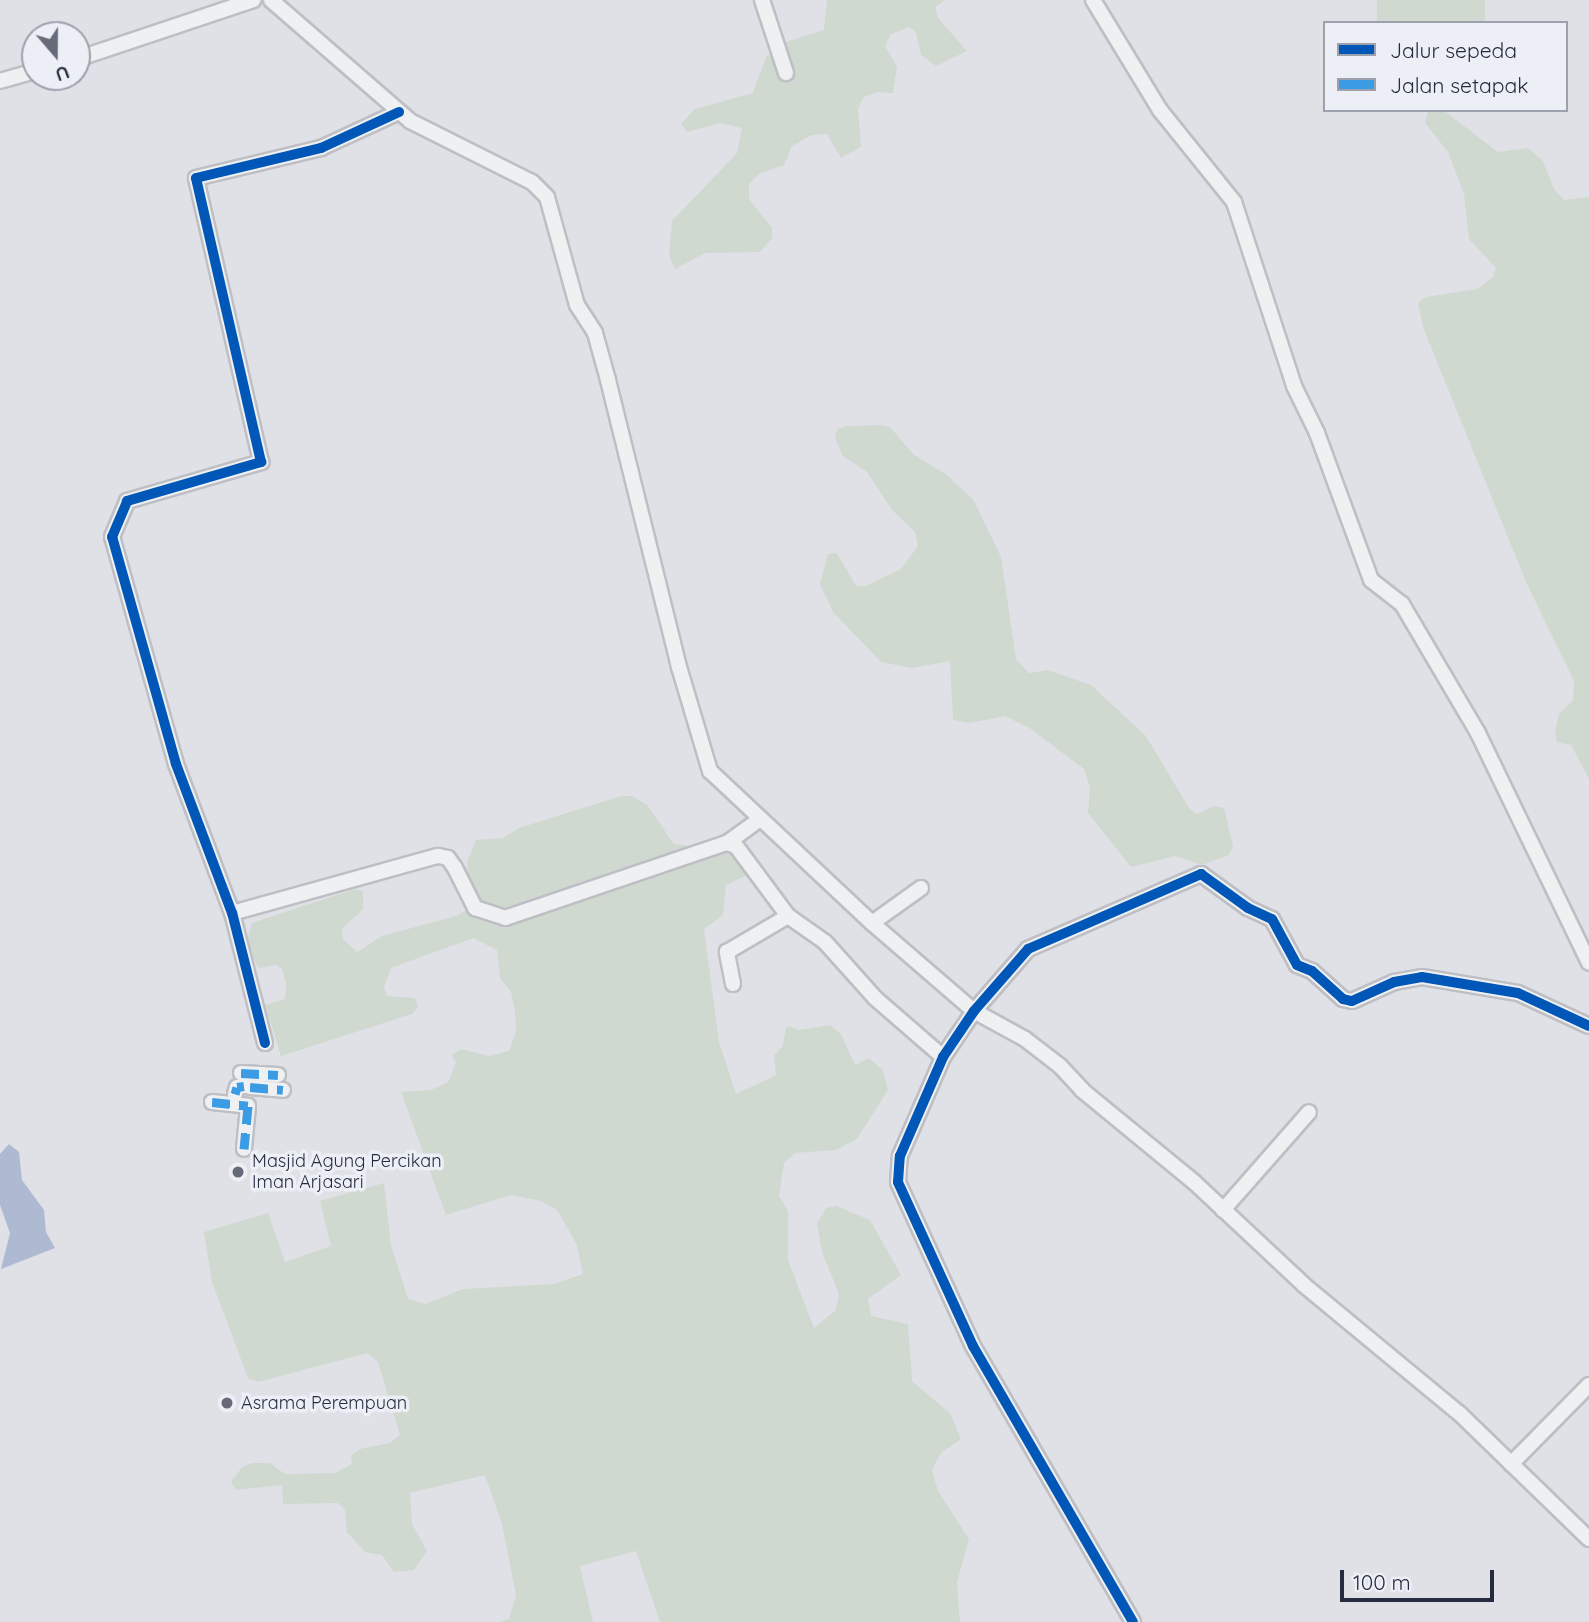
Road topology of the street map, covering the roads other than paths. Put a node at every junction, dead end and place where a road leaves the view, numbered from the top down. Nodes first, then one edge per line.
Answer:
1 (253, 0) edge
2 (271, 0) edge
3 (762, 0) edge
4 (1093, 0) edge
5 (91, 55) edge
6 (786, 73) dead end
7 (21, 75) edge
8 (0, 81) edge
9 (399, 112) junction
10 (759, 820) junction
11 (727, 843) junction
12 (920, 888) dead end
13 (232, 913) junction
14 (788, 916) junction
15 (872, 922) junction
16 (1589, 963) edge
17 (733, 984) dead end
18 (974, 1011) junction
19 (1589, 1026) edge
20 (265, 1043) dead end
21 (943, 1056) junction
22 (212, 1102) dead end
23 (1309, 1112) dead end
24 (243, 1149) dead end
25 (1223, 1210) junction
26 (1589, 1385) edge
27 (1511, 1464) junction
28 (1589, 1539) edge
29 (1133, 1622) edge

1 - 5 street
2 - 9 street
3 - 6 street
4 - 16 street
7 - 8 street
9 - 10 street
9 - 13 street
10 - 11 street
10 - 15 street
11 - 13 street
11 - 14 street
12 - 15 street
13 - 20 street
14 - 17 street
14 - 21 street
15 - 18 street
18 - 19 street
18 - 21 street
18 - 25 street
21 - 29 street
22 - 24 street
23 - 25 street
25 - 27 street
26 - 27 street
27 - 28 street

